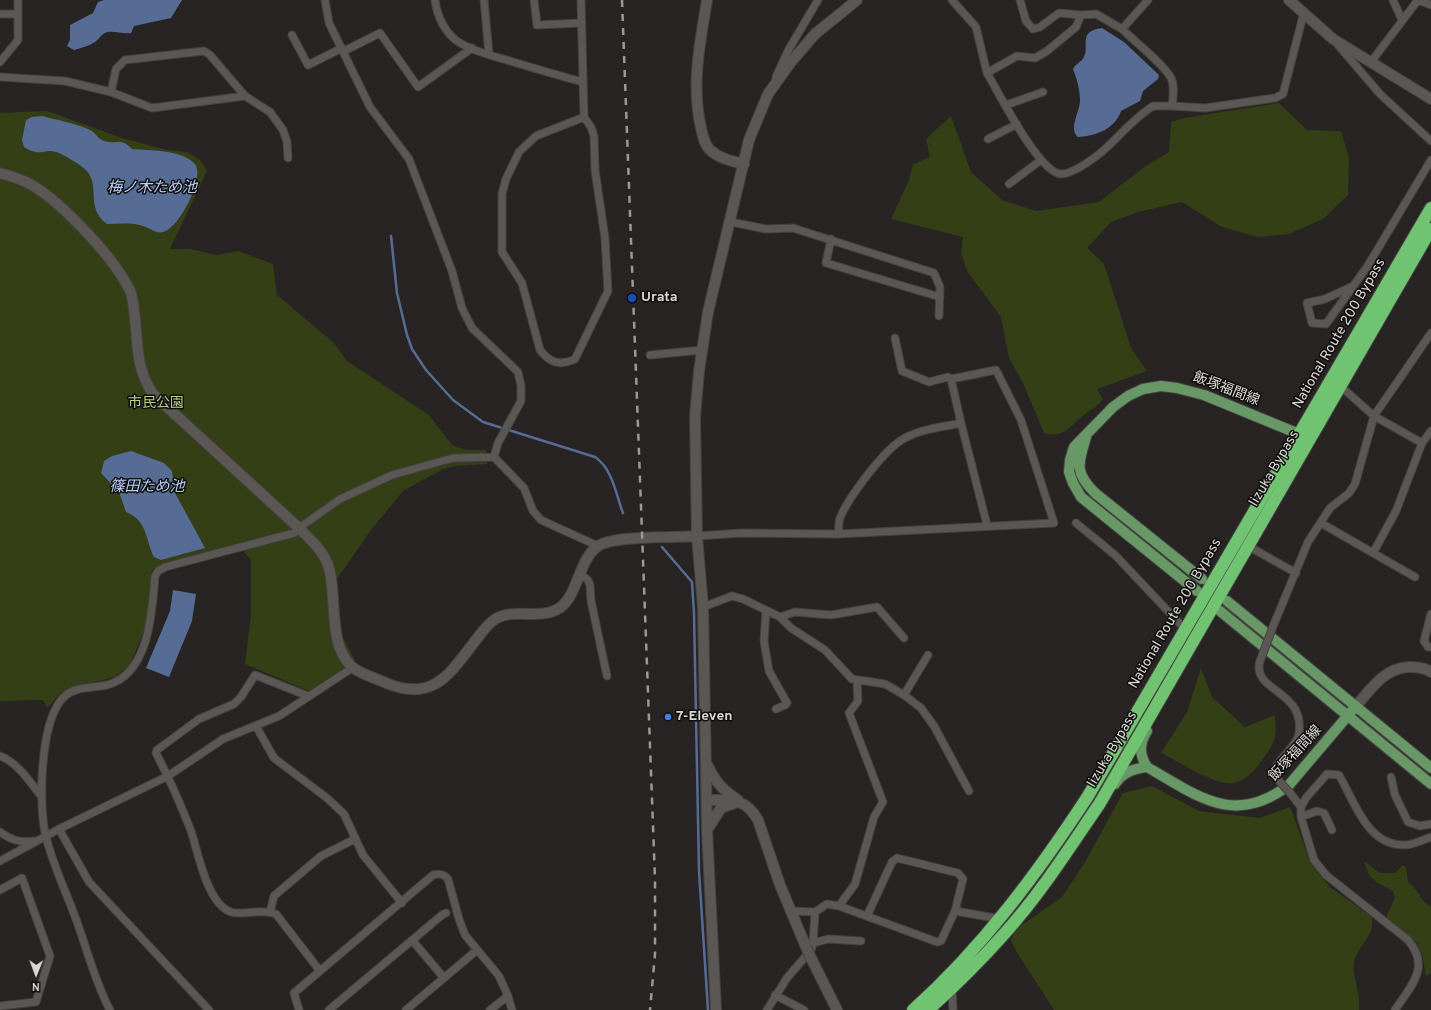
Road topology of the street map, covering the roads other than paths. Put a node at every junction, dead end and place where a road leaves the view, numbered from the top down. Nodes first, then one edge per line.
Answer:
1 (18, 0) edge
2 (325, 0) edge
3 (435, 0) edge
4 (484, 0) edge
5 (534, 0) edge
6 (581, 0) edge
7 (707, 0) edge
8 (818, 0) edge
9 (857, 0) edge
10 (952, 0) edge
11 (1020, 0) edge
12 (1148, 0) edge
13 (1289, 0) edge
14 (1393, 0) edge
15 (1418, 0) edge
16 (1431, 5) edge
17 (1304, 12) junction
18 (0, 14) edge
19 (18, 14) junction
20 (1081, 15) junction
21 (1402, 20) junction
22 (581, 23) junction
23 (1122, 29) junction
24 (292, 36) dead end
25 (1333, 39) junction
26 (472, 48) junction
27 (343, 49) junction
28 (489, 54) junction
29 (0, 62) edge
30 (1371, 62) junction
31 (987, 73) junction
32 (0, 77) edge
33 (583, 82) junction
34 (111, 92) junction
35 (1043, 92) dead end
36 (768, 94) junction
37 (245, 96) junction
38 (1431, 99) edge
39 (1006, 105) junction
40 (1172, 106) junction
41 (584, 117) junction
42 (1017, 124) junction
43 (988, 139) dead end
44 (1431, 141) edge
45 (288, 158) dead end
46 (1041, 160) junction
47 (1431, 160) edge
48 (744, 164) junction
49 (0, 174) edge
50 (1009, 184) dead end
51 (1431, 208) edge
52 (731, 222) junction
53 (1431, 229) edge
54 (831, 239) junction
55 (1353, 286) junction
56 (940, 297) junction
57 (939, 316) dead end
58 (1431, 332) edge
59 (895, 338) dead end
60 (702, 350) junction
61 (650, 355) dead end
62 (951, 379) junction
63 (1336, 382) junction
64 (1374, 416) junction
65 (961, 423) junction
66 (1431, 431) edge
67 (1299, 434) junction
68 (1086, 437) junction
69 (1422, 443) junction
70 (494, 457) junction
71 (1076, 523) dead end
72 (1321, 523) junction
73 (987, 525) junction
74 (299, 528) junction
75 (838, 534) junction
76 (696, 536) junction
77 (598, 546) junction
78 (1248, 546) junction
79 (1373, 553) junction
80 (1296, 573) junction
81 (580, 574) junction
82 (1415, 577) dead end
83 (1202, 579) dead end
84 (1197, 591) dead end
85 (1227, 601) dead end
86 (703, 607) junction
87 (766, 611) junction
88 (1220, 611) dead end
89 (1431, 614) edge
90 (780, 617) junction
91 (1185, 629) junction
92 (904, 638) dead end
93 (1431, 647) edge
94 (928, 655) dead end
95 (352, 668) junction
96 (1175, 671) junction
97 (1431, 672) edge
98 (607, 676) dead end
99 (857, 680) junction
100 (904, 695) junction
101 (308, 696) junction
102 (1356, 706) junction
103 (776, 709) dead end
104 (1349, 717) junction
105 (256, 726) junction
106 (0, 756) edge
107 (706, 762) junction
108 (1146, 767) junction
109 (1431, 768) edge
110 (168, 776) junction
111 (1391, 777) dead end
112 (1431, 784) edge
113 (969, 790) dead end
114 (41, 796) junction
115 (707, 800) junction
116 (741, 802) junction
117 (1301, 807) junction
118 (1301, 817) junction
119 (1431, 824) edge
120 (59, 829) junction
121 (707, 830) junction
122 (1332, 830) dead end
123 (0, 832) edge
124 (45, 837) junction
125 (1431, 837) edge
126 (1077, 838) junction
127 (355, 839) junction
128 (38, 841) junction
129 (0, 861) edge
130 (0, 890) edge
131 (402, 904) junction
132 (839, 906) junction
133 (790, 911) junction
134 (955, 911) junction
135 (270, 912) junction
136 (815, 912) junction
137 (446, 914) dead end
138 (867, 916) junction
139 (1000, 919) junction
140 (412, 940) junction
141 (861, 941) dead end
142 (810, 945) junction
143 (477, 950) junction
144 (320, 971) junction
145 (444, 978) junction
146 (952, 988) junction
147 (775, 995) junction
148 (508, 996) junction
149 (0, 1006) edge
150 (110, 1010) edge
151 (209, 1010) edge
152 (299, 1010) edge
153 (330, 1010) edge
154 (406, 1010) edge
155 (490, 1010) edge
156 (512, 1010) edge
157 (716, 1010) edge
158 (767, 1010) edge
159 (804, 1010) edge
160 (837, 1010) edge
161 (913, 1010) edge
162 (928, 1010) edge
163 (953, 1010) edge
164 (1395, 1010) edge

1 - 19 street
2 - 27 street
3 - 26 street
4 - 28 street
5 - 22 street
6 - 22 street
7 - 48 street
8 - 36 street
9 - 36 street
10 - 31 street
11 - 20 street
12 - 23 street
13 - 17 street
14 - 21 street
15 - 16 street
15 - 21 street
17 - 25 street
17 - 40 street
18 - 19 street
19 - 29 street
20 - 23 street
20 - 31 street
21 - 30 street
22 - 33 street
23 - 40 street
24 - 27 street
25 - 30 street
25 - 44 street
26 - 27 street
26 - 28 street
27 - 70 street
28 - 33 street
30 - 38 street
31 - 39 street
32 - 34 street
33 - 41 street
34 - 37 street
34 - 37 street
35 - 39 street
36 - 48 street
37 - 45 street
39 - 42 street
40 - 46 street
41 - 41 street
42 - 43 street
42 - 46 street
46 - 50 street
47 - 55 street
48 - 52 street
49 - 74 street
51 - 63 highway, National Route 200 Bypass
52 - 54 street
52 - 60 street
53 - 63 highway, Iizuka Bypass
54 - 56 street
54 - 56 street
55 - 55 street
56 - 57 street
58 - 64 street
59 - 62 street
60 - 61 street
60 - 76 street
62 - 65 street
62 - 73 street
63 - 64 street
63 - 67 highway, National Route 200 Bypass
63 - 78 highway, Iizuka Bypass
64 - 69 street
64 - 72 street
65 - 73 street
65 - 75 street
66 - 69 street
67 - 68 main road, 飯塚福間線
67 - 91 highway, National Route 200 Bypass
68 - 83 main road, 飯塚福間線
68 - 84 main road, 飯塚福間線
69 - 79 street
70 - 74 street
70 - 77 street
71 - 91 street
72 - 79 street
72 - 80 street
73 - 75 street
74 - 95 street
74 - 114 street
75 - 76 street
76 - 77 street
76 - 86 street
77 - 81 street
78 - 80 street
78 - 96 highway, Iizuka Bypass
79 - 82 street
80 - 117 street, bridge
81 - 95 street
81 - 98 street
85 - 102 main road
86 - 87 street
86 - 107 street
87 - 90 street
87 - 103 street
88 - 104 main road
89 - 93 street
90 - 92 street
90 - 99 street
91 - 139 highway, National Route 200 Bypass
94 - 100 street
95 - 101 street
96 - 108 main road
96 - 126 highway, Iizuka Bypass
97 - 102 street
99 - 100 street
99 - 132 street
100 - 113 street
101 - 105 street
101 - 110 street
102 - 104 main road, 飯塚福間線
102 - 109 main road
104 - 108 main road, 飯塚福間線
104 - 112 main road
105 - 110 street
105 - 127 street
106 - 114 street
107 - 115 street
107 - 116 street
108 - 126 main road
110 - 120 street
110 - 135 street
111 - 119 street
114 - 124 street
115 - 116 street
115 - 121 street
116 - 121 street
116 - 133 street
117 - 118 street
117 - 125 street
118 - 122 street
118 - 164 street
120 - 124 street
120 - 151 street
121 - 157 street
123 - 128 street
124 - 128 street
124 - 150 street
126 - 146 highway, Iizuka Bypass
127 - 131 street
127 - 135 street
128 - 129 street
130 - 149 street
131 - 143 street
131 - 144 street
132 - 136 street
132 - 138 street
133 - 136 street
133 - 142 street
134 - 138 street
134 - 138 street
134 - 139 street
135 - 144 street
136 - 142 street
137 - 140 street
139 - 161 highway, National Route 200 Bypass
140 - 145 street
140 - 153 street
141 - 142 street
142 - 147 street
142 - 160 street, bridge
143 - 145 street
143 - 148 street
144 - 152 street
145 - 154 street
146 - 162 highway, Iizuka Bypass
146 - 163 street
147 - 158 street
147 - 159 street
148 - 155 street
148 - 156 street

